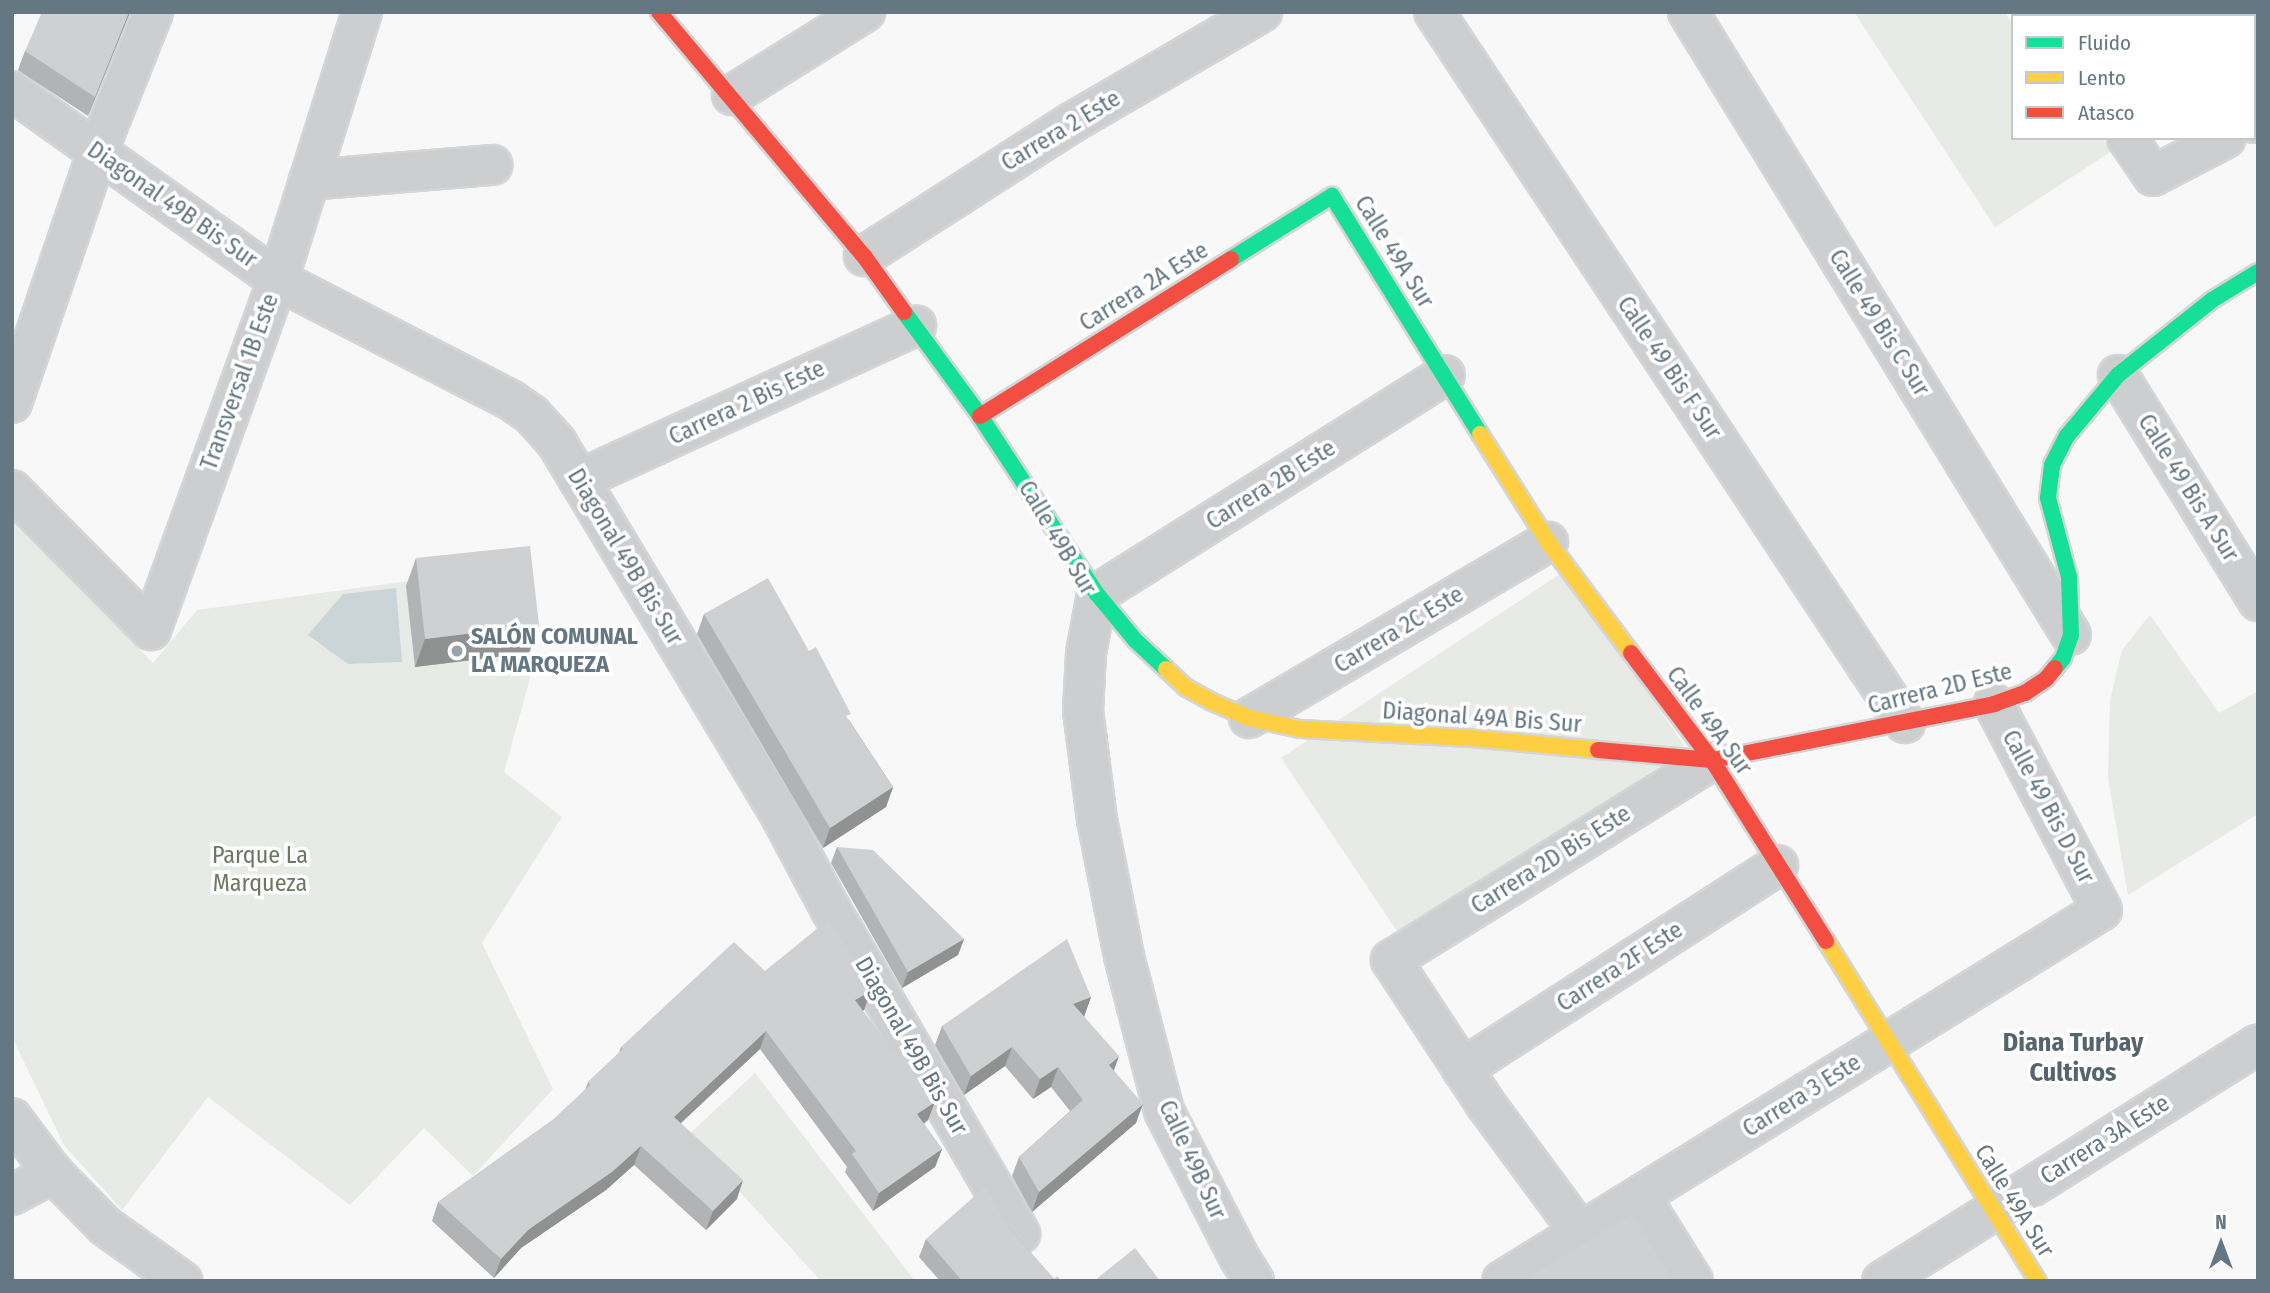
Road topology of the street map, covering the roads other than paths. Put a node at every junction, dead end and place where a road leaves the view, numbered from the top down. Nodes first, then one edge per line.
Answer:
1 (153, 12) edge
2 (362, 12) edge
3 (659, 12) edge
4 (865, 12) edge
5 (1262, 12) edge
6 (1434, 12) edge
7 (1688, 12) edge
8 (12, 91) edge
9 (732, 95) junction
10 (2128, 140) edge
11 (2222, 140) edge
12 (97, 153) junction
13 (492, 165) dead end
14 (309, 180) junction
15 (1332, 196) joint
16 (864, 256) junction
17 (2258, 272) edge
18 (278, 280) junction
19 (916, 326) junction
20 (1445, 375) junction
21 (2118, 375) junction
22 (12, 403) edge
23 (980, 416) junction
24 (579, 480) junction
25 (12, 490) edge
26 (1548, 541) junction
27 (1097, 594) junction
28 (2258, 601) edge
29 (2071, 635) junction
30 (1994, 704) junction
31 (1249, 718) junction
32 (1905, 723) junction
33 (1712, 760) junction
34 (1778, 865) junction
35 (2102, 910) joint
36 (1888, 1042) junction
37 (2258, 1044) edge
38 (1462, 1069) junction
39 (12, 1118) edge
40 (52, 1173) junction
41 (12, 1195) edge
42 (1640, 1196) junction
43 (1994, 1210) junction
44 (1580, 1232) junction
45 (1020, 1234) dead end
46 (182, 1281) edge
47 (1254, 1281) edge
48 (1502, 1281) edge
49 (1693, 1281) edge
50 (1882, 1281) edge
51 (2038, 1281) edge

1 - 12 street
2 - 14 street, Transversal 1B Este
3 - 9 street, Calle 49B Sur
4 - 9 street
5 - 16 street, Carrera 2 Este
6 - 32 street, Calle 49 Bis F Sur
7 - 29 street, Calle 49 Bis C Sur
8 - 12 street, Diagonal 49B Bis Sur
9 - 16 street, Calle 49B Sur
10 - 11 street
12 - 18 street, Diagonal 49B Bis Sur
12 - 22 street
13 - 14 street
14 - 18 street, Transversal 1B Este
15 - 20 street, Calle 49A Sur
15 - 23 street, Carrera 2A Este
16 - 19 street, Calle 49B Sur
17 - 21 street, Carrera 2D Este
18 - 24 street, Diagonal 49B Bis Sur
18 - 25 street, Transversal 1B Este
19 - 23 street, Calle 49B Sur
19 - 24 street, Carrera 2 Bis Este
20 - 26 street, Calle 49A Sur
20 - 27 street, Carrera 2B Este
21 - 28 street, Calle 49 Bis A Sur
21 - 29 street, Carrera 2D Este
23 - 27 street, Calle 49B Sur
24 - 45 street, Diagonal 49B Bis Sur
26 - 31 street, Carrera 2C Este
26 - 33 street, Calle 49A Sur
27 - 31 street, Diagonal 49A Bis Sur
27 - 47 street, Calle 49B Sur
29 - 30 street, Carrera 2D Este
30 - 32 street, Carrera 2D Este
30 - 35 street, Calle 49 Bis D Sur
31 - 33 street, Diagonal 49A Bis Sur
32 - 33 street, Carrera 2D Este
33 - 34 street, Calle 49A Sur
33 - 38 street, Carrera 2D Bis Este
34 - 36 street, Calle 49A Sur
34 - 38 street, Carrera 2F Este
35 - 36 street, Carrera 3 Este
36 - 42 street, Carrera 3 Este
36 - 43 street, Calle 49A Sur
37 - 43 street, Carrera 3A Este
38 - 44 street
39 - 40 street
40 - 41 street
40 - 46 street
42 - 44 street, Carrera 3 Este
42 - 49 street
43 - 50 street, Carrera 3A Este
43 - 51 street, Calle 49A Sur
44 - 48 street, Carrera 3 Este

